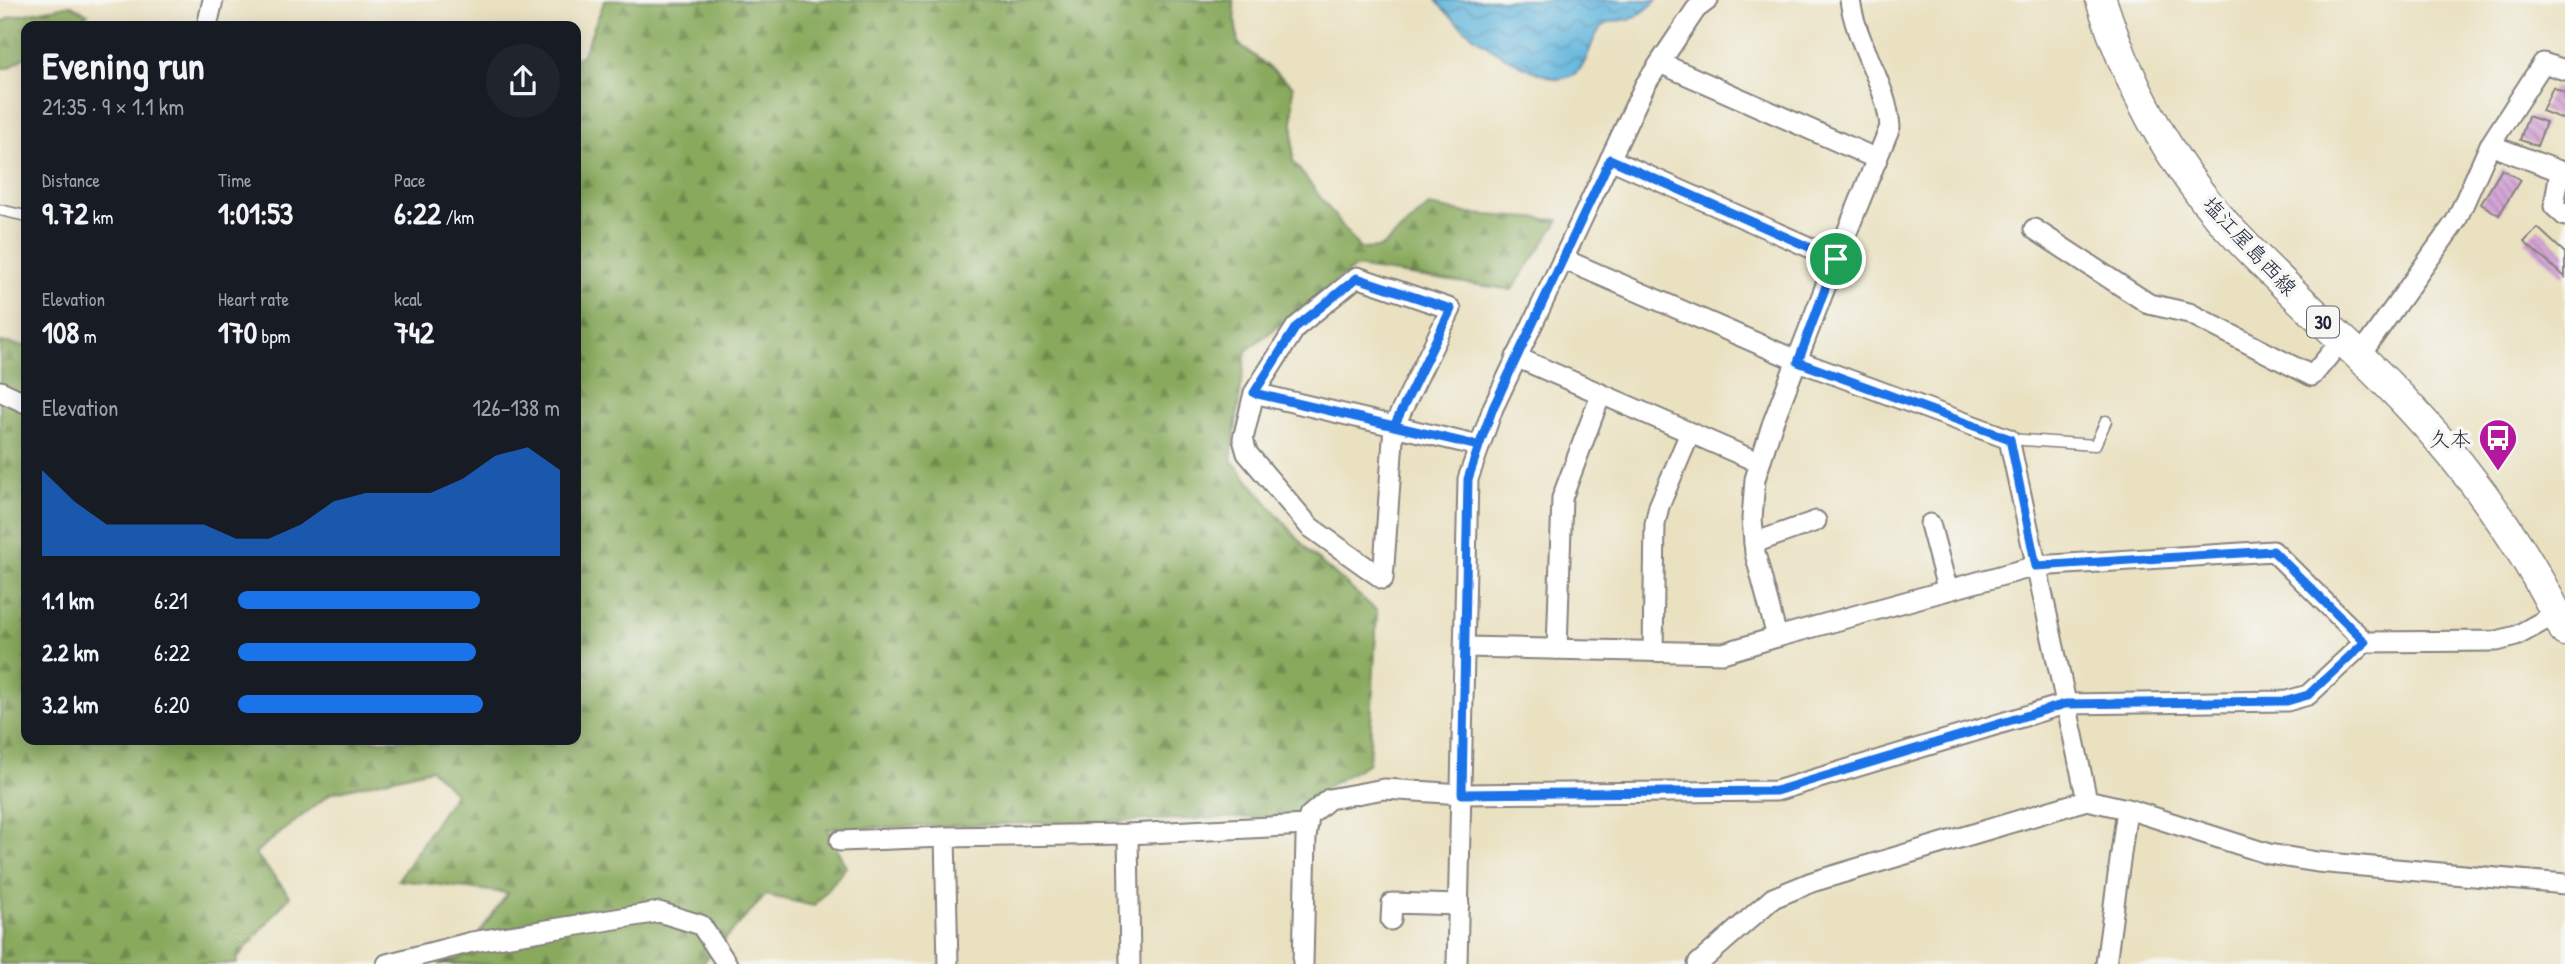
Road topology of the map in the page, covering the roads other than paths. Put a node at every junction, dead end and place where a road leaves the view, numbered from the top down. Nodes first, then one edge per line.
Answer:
1 (213, 0) edge
2 (1708, 0) edge
3 (1850, 0) edge
4 (2101, 0) edge
5 (207, 21) edge
6 (1660, 63) junction
7 (2565, 69) edge
8 (2490, 145) junction
9 (1610, 159) junction
10 (1877, 159) junction
11 (2563, 172) edge
12 (0, 210) edge
13 (21, 215) edge
14 (2565, 216) edge
15 (2034, 229) dead end
16 (1563, 259) junction
17 (1836, 259) junction
18 (2351, 349) junction
19 (1516, 357) junction
20 (1798, 362) junction
21 (0, 391) edge
22 (1254, 393) junction
23 (1601, 394) junction
24 (21, 401) edge
25 (2106, 421) dead end
26 (1394, 426) junction
27 (1690, 433) junction
28 (2010, 439) junction
29 (1479, 446) junction
30 (1760, 463) junction
31 (1816, 521) dead end
32 (1930, 524) dead end
33 (1754, 543) junction
34 (2036, 566) junction
35 (1947, 588) junction
36 (2559, 611) edge
37 (1777, 637) junction
38 (2365, 642) junction
39 (1465, 647) junction
40 (1557, 649) junction
41 (1653, 651) junction
42 (2065, 704) junction
43 (1462, 794) junction
44 (2087, 800) junction
45 (2127, 809) junction
46 (1308, 825) junction
47 (1128, 834) junction
48 (946, 837) junction
49 (840, 841) dead end
50 (2565, 884) edge
51 (1459, 905) junction
52 (1391, 920) dead end
53 (387, 964) edge
54 (727, 964) edge
55 (948, 964) edge
56 (1130, 964) edge
57 (1303, 964) edge
58 (1457, 964) edge
59 (1699, 964) edge
60 (2106, 964) edge

1 - 5 street
2 - 6 street
3 - 10 street
4 - 18 main road, 塩江屋島西線 / 30
6 - 9 street
6 - 10 street
7 - 8 street
8 - 11 street
8 - 18 street
9 - 16 street
9 - 17 street
10 - 17 street
11 - 14 street
12 - 13 lane
15 - 18 street
16 - 19 street
16 - 20 street
17 - 20 street
18 - 36 main road, 塩江屋島西線 / 30
19 - 23 street
19 - 29 street
20 - 28 street
20 - 30 street
21 - 24 street
22 - 26 street
22 - 26 street
22 - 26 street
23 - 27 street
23 - 40 street
25 - 28 lane
26 - 29 street
27 - 30 street
27 - 41 street
28 - 34 street
29 - 39 street
30 - 33 street
31 - 33 street
32 - 35 street
33 - 37 street
34 - 35 street
34 - 38 street
34 - 42 street
35 - 37 street
36 - 38 street
37 - 41 street
38 - 42 street
39 - 40 street
39 - 43 street
40 - 41 street
42 - 43 street
42 - 44 street
43 - 46 street
43 - 51 street
44 - 45 street
44 - 59 street
45 - 50 street
45 - 60 street
46 - 47 street
46 - 57 street
47 - 48 street
47 - 56 street
48 - 49 street
48 - 55 street
51 - 52 street
51 - 58 street
53 - 54 street

